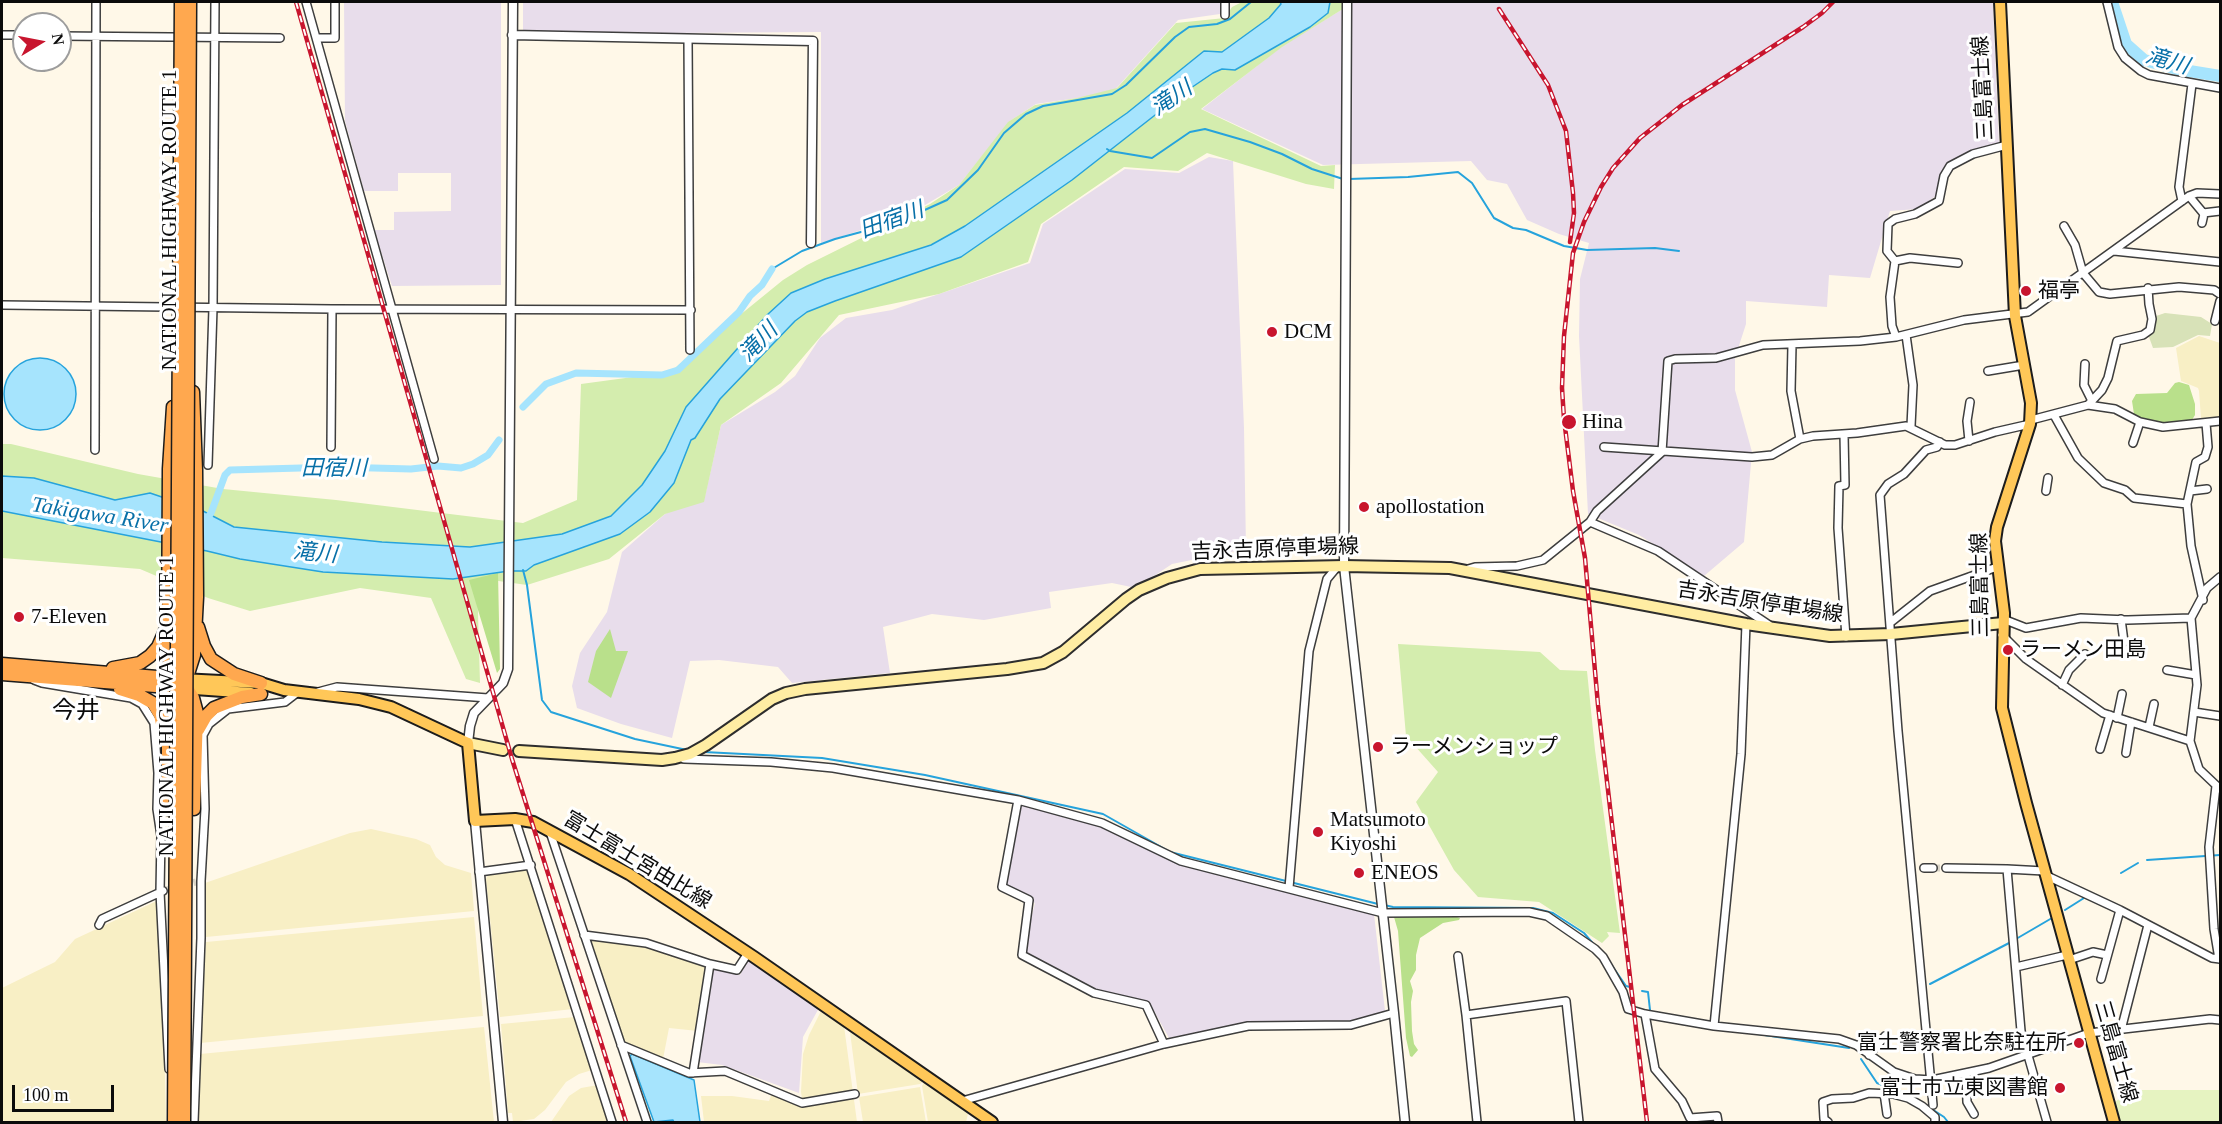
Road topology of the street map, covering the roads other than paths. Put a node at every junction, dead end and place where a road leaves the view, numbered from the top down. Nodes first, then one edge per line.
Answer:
1 (96, 2) edge
2 (181, 2) edge
3 (190, 2) edge
4 (215, 2) edge
5 (306, 2) edge
6 (335, 2) edge
7 (513, 2) edge
8 (1225, 2) edge
9 (1347, 2) edge
10 (2000, 2) edge
11 (2107, 2) edge
12 (1225, 15) dead end
13 (513, 35) junction
14 (72, 36) edge
15 (96, 36) junction
16 (215, 38) junction
17 (280, 38) dead end
18 (317, 38) junction
19 (688, 39) junction
20 (2192, 84) junction
21 (2220, 88) edge
22 (2007, 145) junction
23 (2220, 194) edge
24 (2186, 199) junction
25 (2220, 211) edge
26 (2203, 213) junction
27 (2202, 223) dead end
28 (2064, 226) dead end
29 (811, 243) dead end
30 (2114, 251) junction
31 (1895, 261) junction
32 (2220, 262) edge
33 (1958, 263) dead end
34 (2083, 273) junction
35 (2148, 288) junction
36 (2220, 294) edge
37 (2220, 301) edge
38 (2, 305) edge
39 (94, 306) junction
40 (213, 308) junction
41 (332, 309) junction
42 (393, 309) junction
43 (512, 309) junction
44 (691, 310) junction
45 (2014, 314) junction
46 (185, 317) junction
47 (2215, 321) dead end
48 (1906, 335) junction
49 (1896, 337) junction
50 (1792, 345) junction
51 (690, 350) dead end
52 (2085, 364) dead end
53 (2024, 365) junction
54 (1988, 371) dead end
55 (1970, 402) dead end
56 (2090, 403) junction
57 (2054, 415) junction
58 (2220, 420) edge
59 (2030, 422) junction
60 (2140, 422) junction
61 (2206, 423) junction
62 (1911, 426) junction
63 (1844, 434) junction
64 (1800, 439) junction
65 (1969, 441) junction
66 (1940, 442) junction
67 (2133, 443) dead end
68 (331, 447) dead end
69 (1604, 447) dead end
70 (95, 450) dead end
71 (1662, 452) junction
72 (435, 459) dead end
73 (208, 465) dead end
74 (2048, 478) dead end
75 (2207, 489) dead end
76 (2046, 491) dead end
77 (2190, 491) junction
78 (2187, 504) junction
79 (1590, 522) junction
80 (1341, 566) junction
81 (1997, 567) junction
82 (1465, 570) junction
83 (2220, 577) edge
84 (2203, 600) junction
85 (2121, 618) junction
86 (2191, 618) junction
87 (168, 620) junction
88 (196, 620) junction
89 (2003, 621) junction
90 (1890, 622) junction
91 (1746, 624) junction
92 (1772, 627) junction
93 (1891, 634) junction
94 (2002, 635) junction
95 (1846, 637) junction
96 (2124, 642) dead end
97 (2085, 654) dead end
98 (2, 664) edge
99 (2167, 670) dead end
100 (2, 674) edge
101 (2196, 675) junction
102 (90, 676) junction
103 (28, 677) junction
104 (181, 683) junction
105 (2062, 685) junction
106 (261, 688) junction
107 (298, 692) junction
108 (397, 692) junction
109 (312, 693) junction
110 (2122, 694) dead end
111 (488, 698) junction
112 (2154, 704) dead end
113 (391, 707) junction
114 (2194, 712) junction
115 (2220, 716) edge
116 (2113, 717) junction
117 (2131, 722) junction
118 (2149, 727) junction
119 (196, 733) junction
120 (166, 741) junction
121 (2190, 741) junction
122 (468, 743) junction
123 (2100, 749) dead end
124 (503, 750) dead end
125 (519, 751) dead end
126 (2126, 753) dead end
127 (675, 758) junction
128 (2218, 788) edge
129 (1018, 800) junction
130 (515, 819) junction
131 (475, 821) junction
132 (549, 831) junction
133 (531, 865) junction
134 (1917, 868) junction
135 (1933, 868) tunnel mouth
136 (1946, 868) tunnel mouth
137 (2007, 869) junction
138 (479, 872) junction
139 (2045, 873) junction
140 (1289, 888) junction
141 (162, 891) junction
142 (2120, 910) junction
143 (1383, 913) junction
144 (99, 925) dead end
145 (2148, 925) junction
146 (2217, 928) edge
147 (584, 935) junction
148 (748, 953) junction
149 (2107, 955) junction
150 (1458, 956) dead end
151 (2068, 957) junction
152 (2220, 959) edge
153 (710, 964) junction
154 (2016, 967) junction
155 (2101, 979) dead end
156 (1394, 1013) junction
157 (1646, 1014) junction
158 (1466, 1015) junction
159 (2220, 1020) edge
160 (1714, 1026) junction
161 (2121, 1030) junction
162 (2089, 1033) junction
163 (1885, 1036) dead end
164 (1164, 1044) junction
165 (621, 1045) junction
166 (1869, 1055) junction
167 (2029, 1055) junction
168 (179, 1070) junction
169 (693, 1073) junction
170 (1966, 1073) junction
171 (1932, 1080) junction
172 (1884, 1093) junction
173 (855, 1094) dead end
174 (961, 1102) junction
175 (1933, 1105) dead end
176 (1887, 1114) dead end
177 (1974, 1114) dead end
178 (172, 1122) edge
179 (184, 1122) edge
180 (194, 1122) edge
181 (502, 1122) edge
182 (612, 1122) edge
183 (647, 1122) edge
184 (992, 1122) edge
185 (1404, 1122) edge
186 (1477, 1122) edge
187 (1580, 1122) edge
188 (1718, 1122) edge
189 (1828, 1122) edge
190 (1935, 1122) edge
191 (2047, 1122) edge
192 (2114, 1122) edge

1 - 15 street
2 - 46 highway, NATIONAL HIGHWAY ROUTE 1, bridge
3 - 46 highway, NATIONAL HIGHWAY ROUTE 1, bridge
4 - 16 street
5 - 18 street
6 - 18 street
7 - 13 street
8 - 12 street
9 - 80 street
10 - 22 main road, 三島富士線
11 - 20 street
13 - 19 street
13 - 43 street
14 - 15 street
15 - 16 street
15 - 39 street
16 - 17 street
16 - 40 street
18 - 42 street
19 - 29 street
19 - 44 street
20 - 21 street
20 - 24 street
22 - 31 street
22 - 45 main road, 三島富士線
23 - 24 street
24 - 26 street
24 - 30 street
25 - 26 street
26 - 27 street
28 - 34 street
30 - 32 street
30 - 34 street
31 - 33 street
31 - 49 street
34 - 35 street
34 - 45 street
35 - 36 street
35 - 56 street
37 - 47 street
38 - 39 street
39 - 40 street
39 - 70 street
40 - 41 street
40 - 73 street
41 - 42 street
41 - 68 street
42 - 43 street
42 - 72 street
43 - 44 street
43 - 111 street
44 - 51 street
45 - 48 street
45 - 53 main road, 三島富士線
46 - 87 highway, bridge
46 - 88 highway, bridge
46 - 168 highway, NATIONAL HIGHWAY ROUTE 1, bridge
48 - 49 street
48 - 62 street
49 - 50 street
50 - 64 street
50 - 71 street
52 - 56 street
53 - 54 street
53 - 59 main road, 三島富士線
55 - 65 street
56 - 57 street
56 - 60 street
57 - 59 street
57 - 78 street
58 - 61 street
59 - 65 street
59 - 81 main road, 三島富士線
60 - 61 street
60 - 67 street
61 - 77 street
62 - 63 street
62 - 66 street
63 - 64 street
63 - 95 street
64 - 71 street
65 - 66 street
66 - 90 street
69 - 71 street
71 - 79 street
74 - 76 street
75 - 77 street
77 - 78 street
78 - 84 street
79 - 82 street
79 - 92 street
80 - 82 main road, 吉永吉原停車場線
80 - 127 main road, 吉永吉原停車場線
80 - 140 street
80 - 143 street
81 - 89 main road, 三島富士線
81 - 90 street
82 - 91 main road, 吉永吉原停車場線
83 - 84 street
84 - 86 street
85 - 86 street
85 - 89 street
85 - 96 street
86 - 101 street
87 - 102 highway
87 - 104 highway
88 - 104 highway
88 - 106 highway
89 - 93 main road, 吉永吉原停車場線
89 - 94 main road, 三島富士線
90 - 93 street
91 - 92 main road, 吉永吉原停車場線
91 - 160 street
92 - 95 main road, 吉永吉原停車場線
93 - 95 main road, 吉永吉原停車場線
93 - 134 street
94 - 105 street
94 - 139 main road, 三島富士線
97 - 105 street
98 - 102 highway
99 - 101 street
100 - 103 highway
101 - 114 street
102 - 103 highway
102 - 104 highway
102 - 120 highway
103 - 141 street
104 - 106 main road
104 - 119 highway
104 - 120 highway
105 - 116 street
106 - 107 main road
106 - 119 highway
107 - 109 main road
107 - 180 street
108 - 109 street
108 - 111 street
108 - 113 street
109 - 113 main road
110 - 116 street
111 - 122 street
112 - 118 street
113 - 122 main road
114 - 115 street
114 - 121 street
116 - 117 street
116 - 123 street
117 - 118 street
117 - 126 street
118 - 121 street
119 - 168 highway, bridge
120 - 168 highway, bridge
121 - 128 street
122 - 124 main road
122 - 131 main road
125 - 127 main road, 吉永吉原停車場線
127 - 129 street
128 - 146 street
129 - 140 street
129 - 164 street
130 - 131 main road, 富士富士宮由比線
130 - 132 main road, 富士富士宮由比線
130 - 133 street
131 - 138 street
132 - 147 street
132 - 148 main road, 富士富士宮由比線
133 - 138 street
133 - 182 street
134 - 135 street
134 - 171 street
136 - 137 street
137 - 139 street
137 - 154 street
138 - 181 street
139 - 142 street
139 - 151 main road, 三島富士線
140 - 143 street
141 - 144 street
141 - 178 street
142 - 145 street
142 - 149 street
143 - 156 street
143 - 157 street
145 - 152 street
145 - 161 street
146 - 152 street
147 - 153 street
147 - 165 street
148 - 153 street
148 - 174 main road, 富士富士宮由比線
149 - 151 street
149 - 155 street
150 - 158 street
151 - 154 street
151 - 162 main road, 三島富士線
153 - 169 street
154 - 167 street
156 - 164 street
156 - 185 street
157 - 160 street
157 - 188 street
158 - 186 street
158 - 187 street
159 - 161 street
160 - 166 street
161 - 162 street
162 - 167 street
162 - 192 main road, 三島富士線
163 - 166 street
164 - 174 street
165 - 169 street
165 - 183 street
166 - 171 street
167 - 170 street
167 - 191 street
168 - 178 highway, NATIONAL HIGHWAY ROUTE 1, bridge
168 - 179 highway, NATIONAL HIGHWAY ROUTE 1, bridge
169 - 173 street
170 - 171 street
170 - 177 street
171 - 175 street
172 - 176 street
172 - 189 street
172 - 190 street
174 - 184 main road, 富士富士宮由比線

